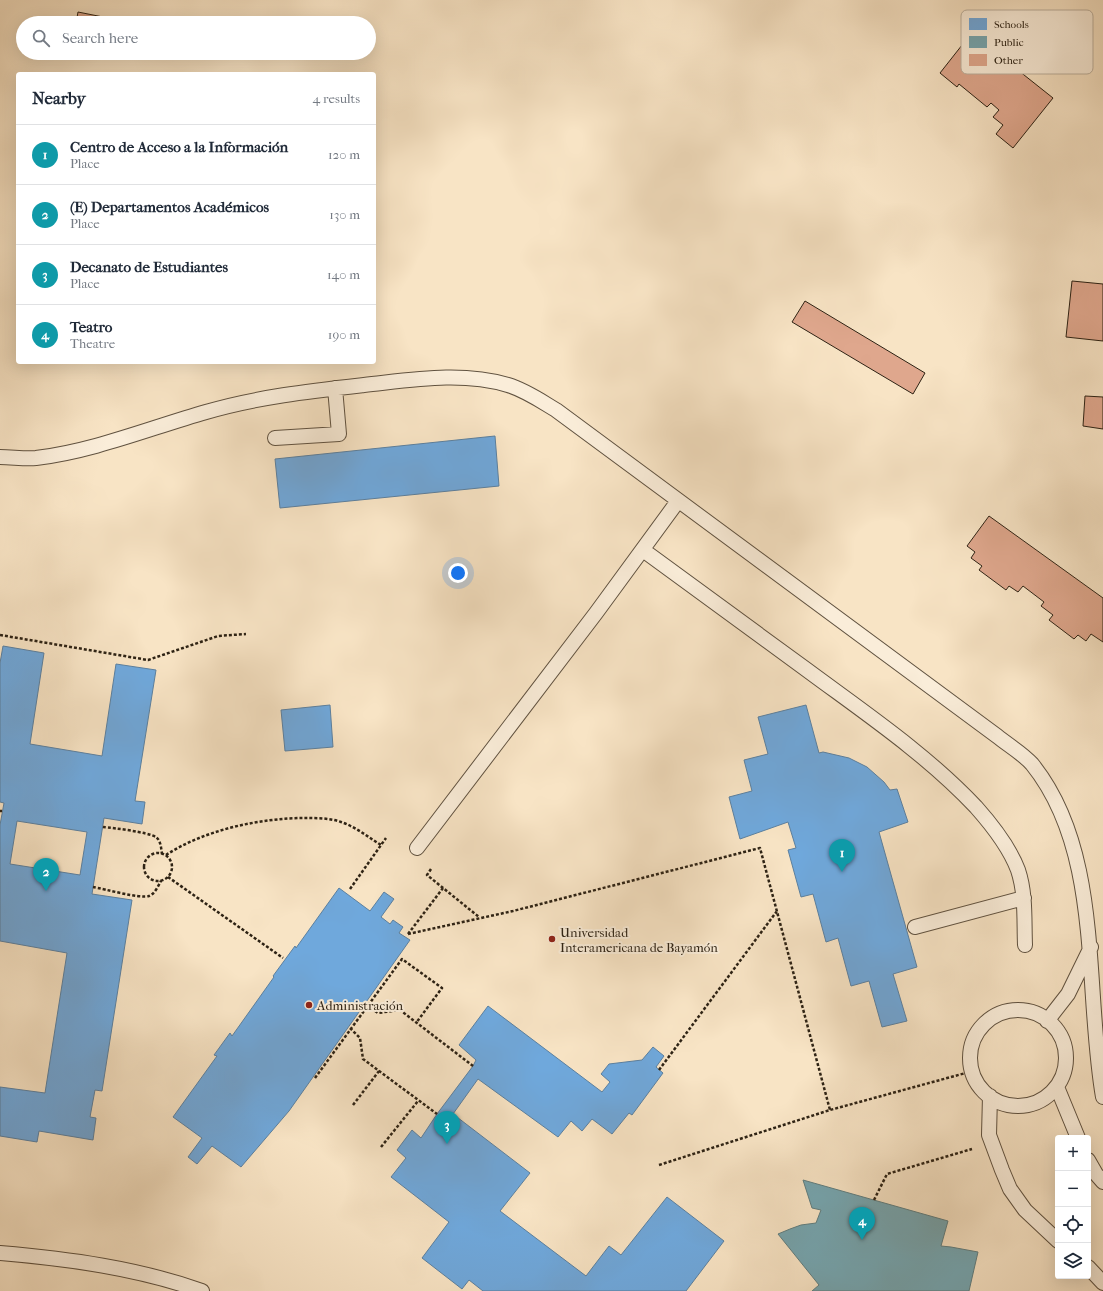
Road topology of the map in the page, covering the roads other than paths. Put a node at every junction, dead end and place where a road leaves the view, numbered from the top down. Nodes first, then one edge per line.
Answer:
1 (336, 388) junction
2 (275, 438) dead end
3 (0, 457) edge
4 (678, 501) junction
5 (643, 550) junction
6 (417, 848) dead end
7 (1024, 898) junction
8 (915, 927) dead end
9 (1025, 945) dead end
10 (1092, 945) junction
11 (1047, 1020) junction
12 (1057, 1087) junction
13 (990, 1096) junction
14 (1103, 1096) edge
15 (1077, 1135) edge
16 (1091, 1165) edge
17 (1103, 1182) edge
18 (1055, 1238) edge
19 (0, 1253) edge
20 (1091, 1271) edge
21 (1103, 1282) edge
22 (202, 1291) edge

1 - 2 lane
1 - 3 lane
1 - 4 lane
4 - 5 lane
4 - 10 lane
5 - 6 lane
5 - 7 lane
7 - 8 lane
7 - 9 lane
10 - 11 lane
10 - 14 lane
11 - 12 lane
11 - 13 lane
12 - 13 lane
12 - 15 lane
13 - 18 lane
16 - 17 lane
19 - 22 lane
20 - 21 lane

